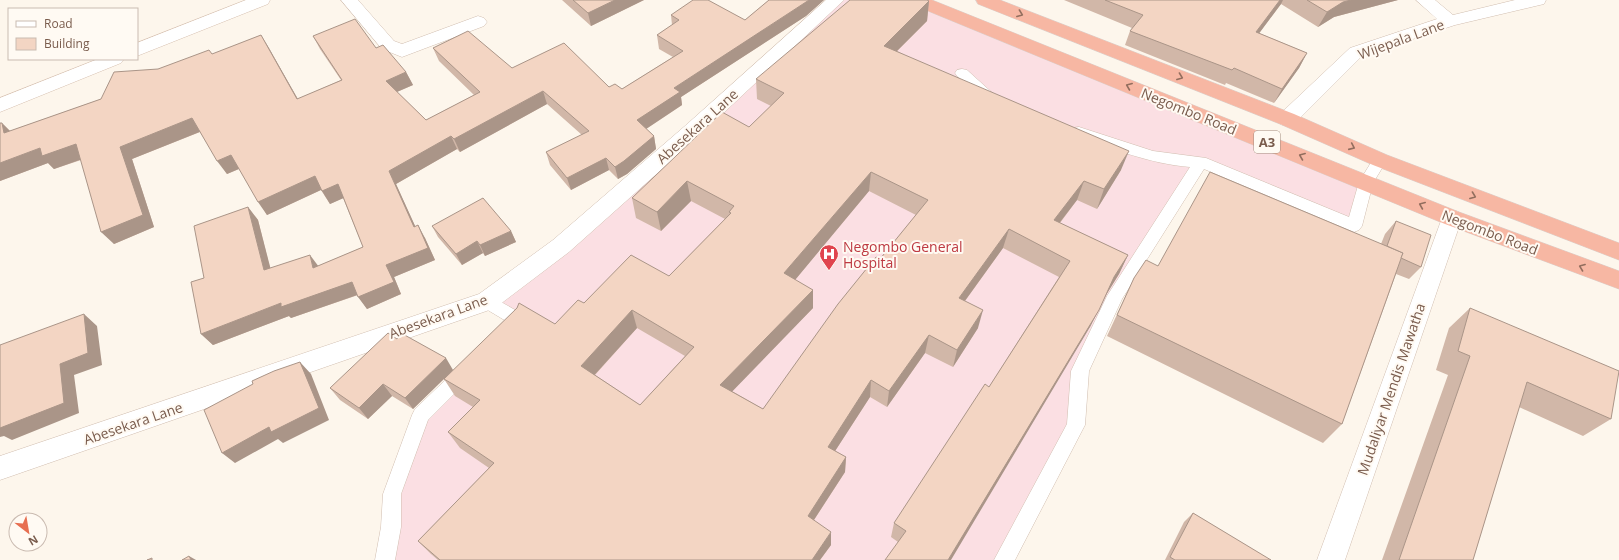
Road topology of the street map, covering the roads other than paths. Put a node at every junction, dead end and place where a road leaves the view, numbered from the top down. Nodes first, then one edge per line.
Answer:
1 (262, 0) edge
2 (349, 0) edge
3 (836, 0) edge
4 (917, 0) edge
5 (984, 0) edge
6 (1424, 0) edge
7 (1538, 0) edge
8 (1450, 21) junction
9 (478, 22) dead end
10 (138, 50) edge
11 (112, 60) edge
12 (962, 73) dead end
13 (0, 105) edge
14 (1007, 107) edge
15 (1288, 119) junction
16 (1066, 127) edge
17 (1380, 160) junction
18 (1201, 162) junction
19 (1366, 182) junction
20 (1452, 218) junction
21 (1619, 252) edge
22 (1619, 280) edge
23 (487, 301) junction
24 (495, 342) edge
25 (478, 359) edge
26 (0, 468) edge
27 (385, 560) edge
28 (1004, 560) edge
29 (1331, 560) edge

1 - 10 street
2 - 9 street
3 - 23 street, Abesekara Lane
19 -> 4 highway, Negombo Road / A3
5 -> 15 highway, Negombo Road / A3
6 - 8 street
7 - 8 street, Wijepala Lane
8 - 15 street, Wijepala Lane
11 - 13 street
12 - 14 lane
15 -> 17 highway, Negombo Road / A3
16 - 18 lane
17 - 19 lane
17 -> 21 highway, Negombo Road / A3
18 - 19 lane
18 - 28 lane
20 -> 19 highway, Negombo Road / A3
22 -> 20 highway, Negombo Road / A3
20 - 29 street, Mudaliyar Mendis Mawatha
23 - 24 lane
23 - 26 street, Abesekara Lane
25 - 27 lane

